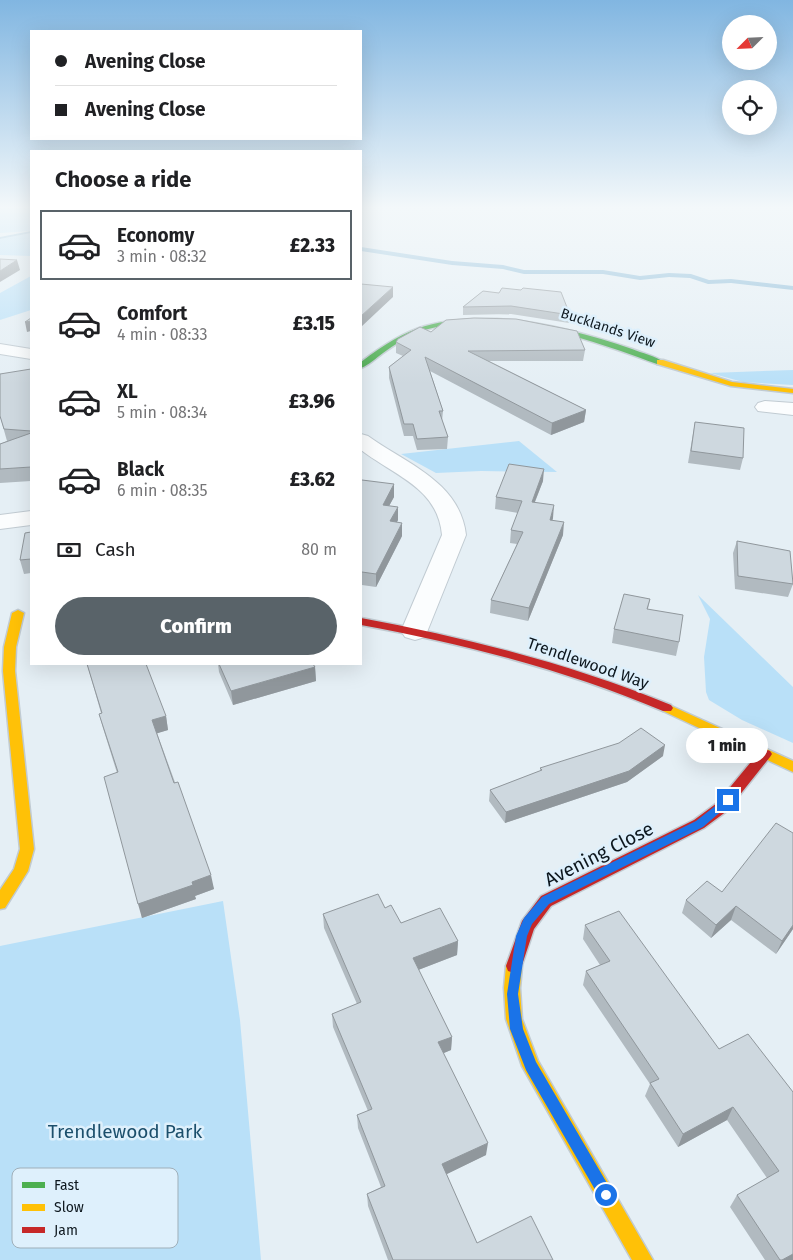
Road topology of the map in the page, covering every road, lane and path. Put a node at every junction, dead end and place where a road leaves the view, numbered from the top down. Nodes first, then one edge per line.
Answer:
1 (0, 349) edge
2 (30, 354) edge
3 (362, 365) edge
4 (793, 391) edge
5 (765, 407) dead end
6 (793, 409) edge
7 (362, 441) edge
8 (30, 518) edge
9 (0, 522) edge
10 (30, 612) edge
11 (362, 621) edge
12 (415, 630) junction
13 (765, 754) junction
14 (793, 767) edge
15 (0, 903) edge
16 (643, 1260) edge

1 - 2 street
3 - 4 street, Bucklands View
5 - 6 street
7 - 12 street
8 - 9 street
10 - 15 street
11 - 12 street, Trendlewood Way
12 - 13 street, Trendlewood Way
13 - 14 street, Trendlewood Way
13 - 16 street, Avening Close

